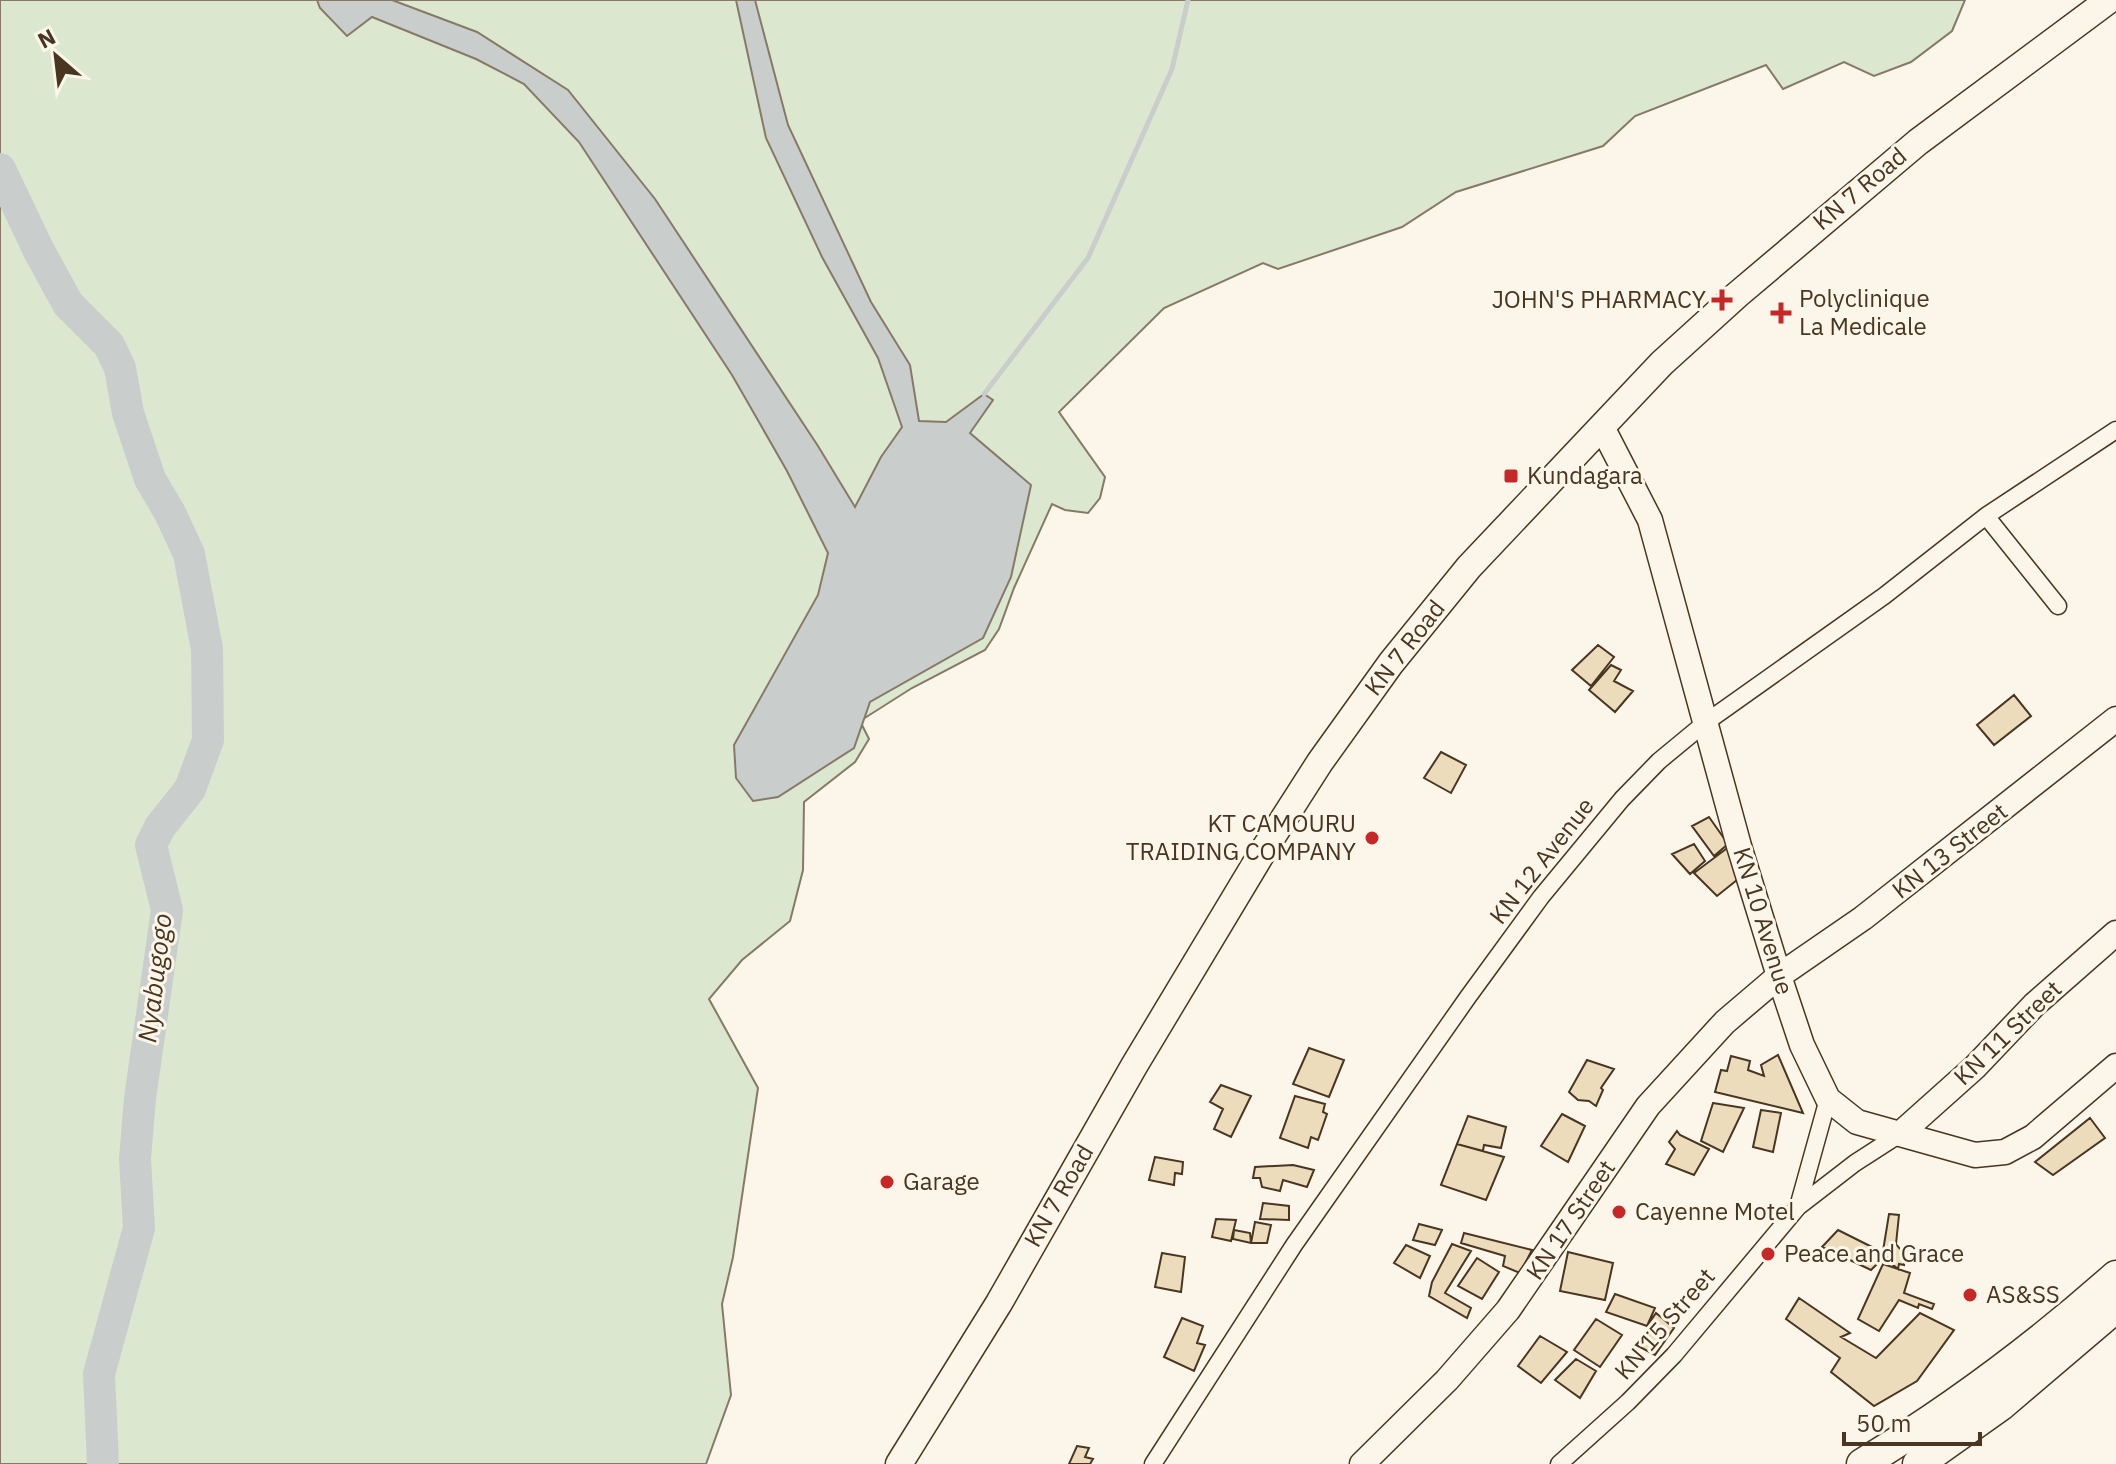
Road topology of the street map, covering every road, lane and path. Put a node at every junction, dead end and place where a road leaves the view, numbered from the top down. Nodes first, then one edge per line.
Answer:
1 (2109, 0) edge
2 (1602, 427) junction
3 (2116, 430) edge
4 (1986, 516) junction
5 (2058, 606) dead end
6 (2116, 719) edge
7 (1705, 723) junction
8 (2116, 933) edge
9 (1779, 976) junction
10 (2116, 1066) edge
11 (1828, 1099) junction
12 (1900, 1134) junction
13 (1798, 1207) junction
14 (2116, 1276) edge
15 (2116, 1307) edge
16 (899, 1464) edge
17 (1153, 1464) edge
18 (1362, 1464) edge
19 (1559, 1464) edge
20 (1862, 1464) edge
21 (1918, 1464) edge

1 - 2 main road, KN 7 Road
2 - 7 street, KN 10 Avenue
2 - 16 main road, KN 7 Road
3 - 4 street, KN 12 Avenue
4 - 5 street
4 - 7 street, KN 12 Avenue
6 - 9 street, KN 13 Street
7 - 9 street, KN 10 Avenue
7 - 17 street, KN 12 Avenue
8 - 12 street, KN 11 Street
9 - 11 street, KN 10 Avenue
9 - 18 street, KN 17 Street
10 - 12 street, KN 10 Avenue
11 - 12 street, KN 10 Avenue
11 - 13 street, KN 15 Street
12 - 13 street, KN 15 Street
13 - 19 street, KN 15 Street
14 - 20 highway
15 - 21 highway

